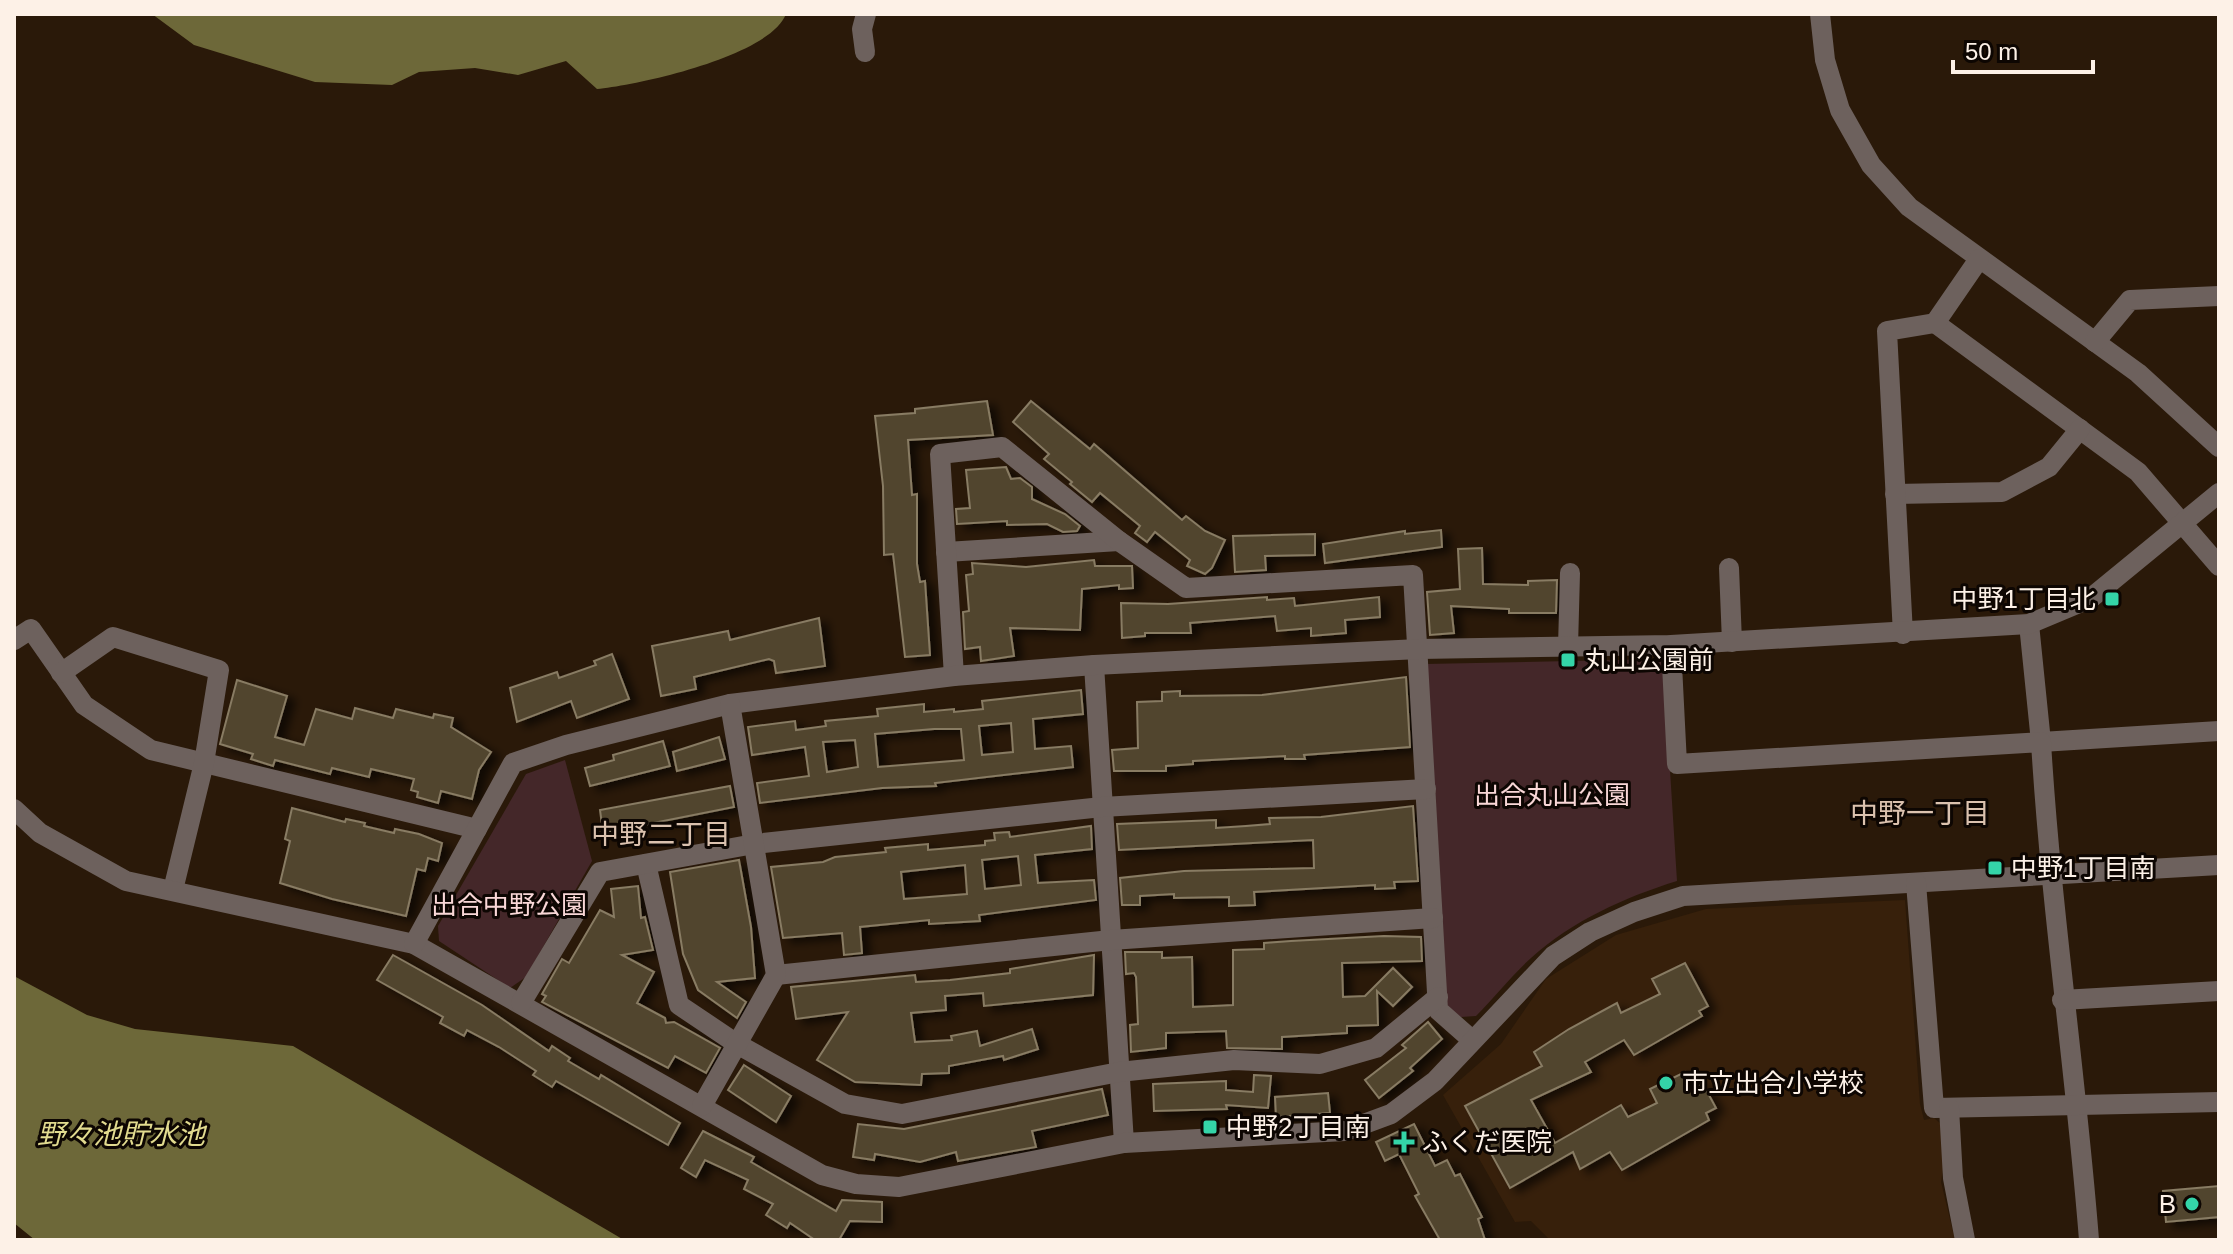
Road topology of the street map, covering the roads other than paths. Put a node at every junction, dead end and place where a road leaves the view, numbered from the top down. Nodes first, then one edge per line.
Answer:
1 (866, 14) edge
2 (1820, 14) edge
3 (865, 52) dead end
4 (1979, 259) junction
5 (2219, 296) edge
6 (1935, 323) junction
7 (2095, 342) junction
8 (2080, 429) junction
9 (2219, 447) edge
10 (2219, 493) edge
11 (1895, 494) junction
12 (2182, 523) junction
13 (1119, 541) junction
14 (946, 552) junction
15 (2219, 566) edge
16 (1729, 568) dead end
17 (1570, 573) dead end
18 (2029, 624) junction
19 (1903, 634) junction
20 (14, 640) edge
21 (1732, 642) junction
22 (1671, 645) junction
23 (1568, 647) junction
24 (1419, 649) junction
25 (1094, 665) junction
26 (61, 673) junction
27 (954, 676) junction
28 (730, 704) junction
29 (2219, 731) edge
30 (2041, 742) junction
31 (204, 763) junction
32 (1426, 789) junction
33 (1102, 807) junction
34 (14, 809) edge
35 (477, 829) junction
36 (754, 844) junction
37 (646, 864) junction
38 (2219, 865) edge
39 (2049, 875) junction
40 (1916, 883) junction
41 (173, 890) junction
42 (1433, 918) junction
43 (1111, 940) junction
44 (414, 944) junction
45 (776, 975) junction
46 (2219, 991) edge
47 (1438, 997) junction
48 (2062, 1000) junction
49 (521, 1003) junction
50 (1472, 1040) junction
51 (737, 1044) junction
52 (1119, 1072) junction
53 (2078, 1102) junction
54 (2219, 1102) edge
55 (702, 1106) junction
56 (1949, 1108) junction
57 (1124, 1143) junction
58 (1965, 1240) edge
59 (2089, 1240) edge

1 - 3 street
2 - 4 street
4 - 6 street
4 - 7 street
5 - 7 street
6 - 8 street
6 - 11 street
7 - 9 street
8 - 11 street
8 - 12 street
10 - 12 street
11 - 19 street
12 - 15 street
12 - 18 street
13 - 14 street
13 - 14 street
13 - 24 street
14 - 27 street
16 - 21 street
17 - 23 street
18 - 19 street
18 - 30 street
19 - 21 street
20 - 26 street
21 - 22 street
22 - 23 street
22 - 30 street
23 - 24 street
24 - 25 street
24 - 32 street
25 - 27 street
25 - 33 street
26 - 31 street
26 - 31 street
27 - 28 street
28 - 35 street
28 - 36 street
29 - 30 street
30 - 39 street
31 - 35 street
31 - 41 street
32 - 33 street
32 - 42 street
33 - 36 street
33 - 43 street
34 - 41 street
35 - 44 street
36 - 37 street
36 - 45 street
37 - 49 street
37 - 51 street
38 - 39 street
39 - 40 street
39 - 48 street
40 - 50 street
40 - 56 street
41 - 44 street
42 - 43 street
42 - 47 street
43 - 45 street
43 - 52 street
44 - 49 street
45 - 51 street
46 - 48 street
47 - 50 street
47 - 52 street
48 - 53 street
49 - 55 street
50 - 57 street
51 - 52 street
51 - 55 street
52 - 57 street
53 - 54 street
53 - 56 street
53 - 59 street
55 - 57 street
56 - 58 street

